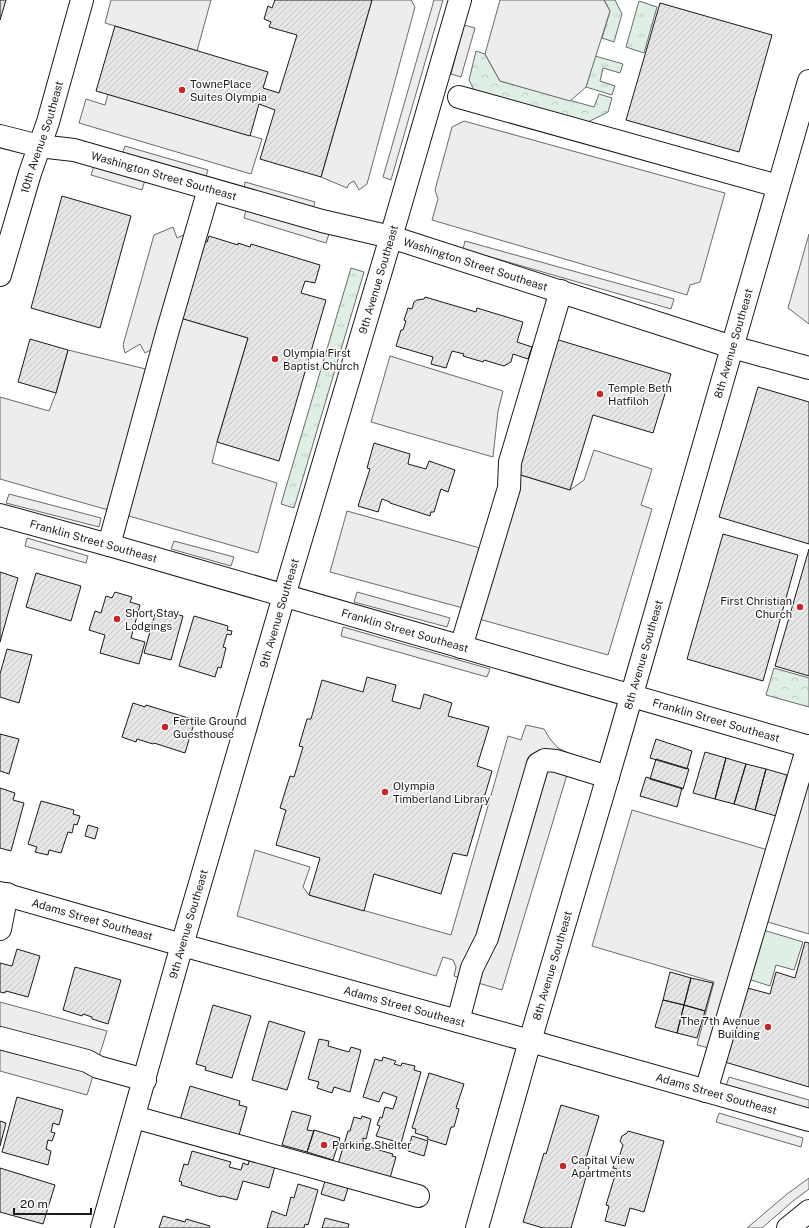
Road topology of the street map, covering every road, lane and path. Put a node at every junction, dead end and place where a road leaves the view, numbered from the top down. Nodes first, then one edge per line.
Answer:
1 (82, 0) edge
2 (460, 0) edge
3 (809, 81) edge
4 (459, 97) dead end
5 (0, 136) edge
6 (39, 146) junction
7 (778, 186) junction
8 (209, 189) junction
9 (391, 237) junction
10 (0, 275) edge
11 (561, 291) junction
12 (732, 347) junction
13 (809, 368) edge
14 (0, 515) edge
15 (109, 545) junction
16 (284, 596) junction
17 (461, 647) junction
18 (631, 695) junction
19 (809, 747) edge
20 (608, 776) junction
21 (3, 894) edge
22 (0, 929) edge
23 (182, 945) junction
24 (458, 1021) junction
25 (0, 1038) edge
26 (530, 1041) junction
27 (145, 1080) junction
28 (706, 1091) junction
29 (134, 1117) junction
30 (809, 1120) edge
31 (418, 1196) dead end
32 (809, 1211) edge
33 (102, 1228) edge
34 (477, 1228) edge
35 (788, 1228) edge

1 - 6 street, 10th Avenue Southeast
2 - 9 street, 9th Avenue Southeast
3 - 7 street, 8th Avenue Southeast
4 - 7 street
5 - 6 street, Washington Street Southeast
6 - 8 street, Washington Street Southeast
6 - 10 street, 10th Avenue Southeast
7 - 12 street, 8th Avenue Southeast
8 - 9 street, Washington Street Southeast
8 - 15 street
9 - 11 street, Washington Street Southeast
9 - 16 street, 9th Avenue Southeast
11 - 12 street, Washington Street Southeast
11 - 17 street
12 - 13 street, Washington Street Southeast
12 - 18 street, 8th Avenue Southeast
14 - 15 street, Franklin Street Southeast
15 - 16 street, Franklin Street Southeast
16 - 17 street, Franklin Street Southeast
16 - 23 street, 9th Avenue Southeast
17 - 18 street, Franklin Street Southeast
18 - 19 street, Franklin Street Southeast
18 - 20 street, 8th Avenue Southeast
19 - 28 street
20 - 24 street
20 - 26 street, 8th Avenue Southeast
21 - 22 street
21 - 23 street, Adams Street Southeast
23 - 24 street, Adams Street Southeast
23 - 27 street, 9th Avenue Southeast
24 - 26 street, Adams Street Southeast
25 - 27 street
26 - 28 street, Adams Street Southeast
26 - 34 street, 8th Avenue Southeast
27 - 29 street, 9th Avenue Southeast
28 - 30 street, Adams Street Southeast
29 - 31 street
29 - 33 street, 9th Avenue Southeast
32 - 35 street

